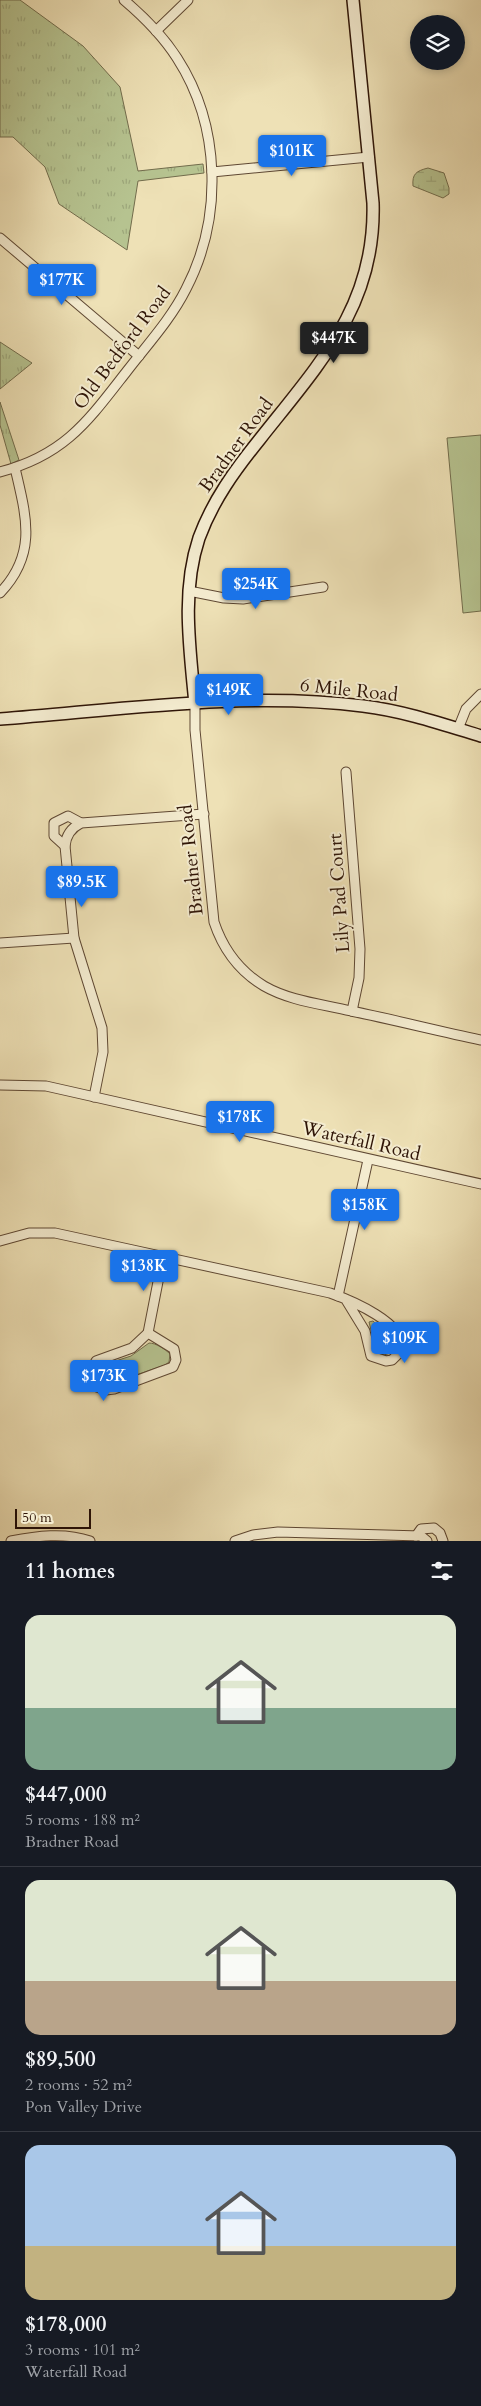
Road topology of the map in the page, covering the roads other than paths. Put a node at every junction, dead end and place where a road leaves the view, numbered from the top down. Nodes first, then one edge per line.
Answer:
1 (124, 0) edge
2 (188, 0) edge
3 (353, 0) edge
4 (156, 31) junction
5 (369, 157) junction
6 (212, 172) junction
7 (0, 238) edge
8 (139, 356) junction
9 (14, 468) junction
10 (0, 472) edge
11 (323, 587) dead end
12 (189, 591) junction
13 (0, 593) edge
14 (481, 694) edge
15 (195, 704) junction
16 (0, 719) edge
17 (458, 729) junction
18 (481, 736) edge
19 (346, 772) dead end
20 (204, 814) junction
21 (81, 823) junction
22 (65, 846) junction
23 (74, 938) junction
24 (0, 943) edge
25 (352, 1011) junction
26 (481, 1040) edge
27 (0, 1085) edge
28 (94, 1097) junction
29 (368, 1160) junction
30 (481, 1184) edge
31 (0, 1240) edge
32 (163, 1256) junction
33 (342, 1298) junction
34 (148, 1333) junction
35 (416, 1536) junction
36 (11, 1541) edge
37 (90, 1541) edge
38 (235, 1541) edge
39 (427, 1541) edge
40 (443, 1541) edge

1 - 4 street, Old Bedford Road
2 - 4 street
3 - 5 street, Bradner Road
4 - 6 street, Old Bedford Road
5 - 6 street
5 - 12 street, Bradner Road
6 - 8 street, Old Bedford Road
7 - 8 street
8 - 9 street, Old Bedford Road
9 - 10 street, Old Bedford Road
9 - 13 street
11 - 12 street
12 - 15 street, Bradner Road
14 - 17 street
15 - 16 street, 6 Mile Road
15 - 17 street, 6 Mile Road
15 - 20 street, Bradner Road
17 - 18 street, 6 Mile Road
19 - 25 street, Lily Pad Court
20 - 21 street
20 - 25 street, Bradner Road
21 - 22 street
21 - 22 street
22 - 23 street
23 - 24 street
23 - 28 street
25 - 26 street, Bradner Road
27 - 28 street, Waterfall Road
28 - 29 street, Waterfall Road
29 - 30 street, Waterfall Road
29 - 33 street
31 - 32 street
32 - 33 street
32 - 34 street
33 - 33 street
34 - 34 street
35 - 38 street
35 - 39 street
35 - 40 street
36 - 37 street

